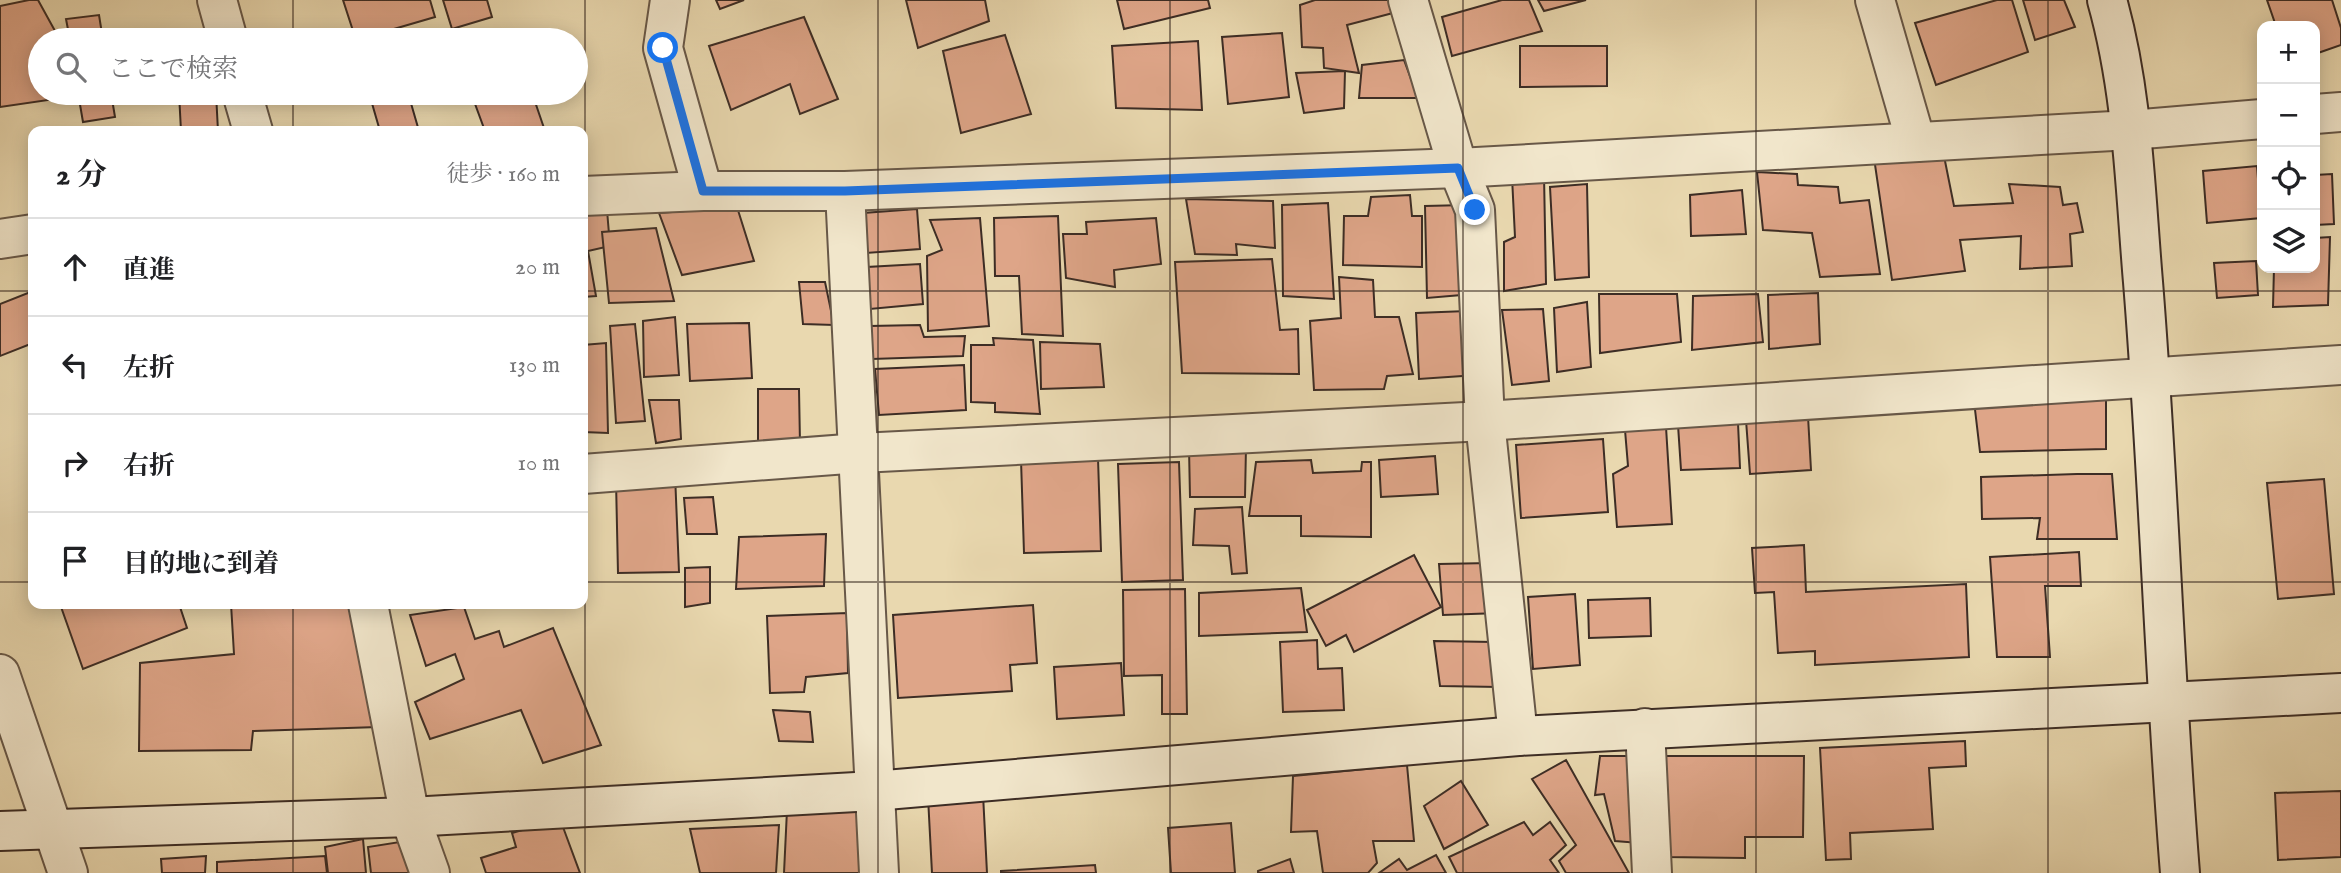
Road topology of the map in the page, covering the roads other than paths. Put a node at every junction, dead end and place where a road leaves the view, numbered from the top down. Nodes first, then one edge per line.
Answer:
1 (217, 0) edge
2 (670, 0) edge
3 (1408, 0) edge
4 (1875, 0) edge
5 (2107, 0) edge
6 (225, 28) edge
7 (245, 105) edge
8 (2341, 112) edge
9 (2320, 114) edge
10 (2257, 119) edge
11 (252, 126) edge
12 (2131, 130) junction
13 (1916, 142) junction
14 (1458, 168) junction
15 (703, 191) junction
16 (845, 191) junction
17 (588, 195) edge
18 (28, 235) edge
19 (0, 239) edge
20 (2341, 365) edge
21 (2151, 377) junction
22 (1485, 421) junction
23 (860, 453) junction
24 (588, 474) edge
25 (369, 609) edge
26 (0, 674) edge
27 (2341, 693) edge
28 (2166, 704) junction
29 (1645, 728) junction
30 (1518, 736) junction
31 (874, 791) junction
32 (410, 817) junction
33 (53, 828) junction
34 (0, 831) edge
35 (68, 873) edge
36 (430, 873) edge
37 (879, 873) edge
38 (1652, 873) edge
39 (2180, 873) edge

1 - 6 street
2 - 15 street
3 - 14 street
4 - 13 street
5 - 12 street
7 - 11 street
8 - 9 street
10 - 12 street
12 - 13 street
12 - 21 street
13 - 14 street
14 - 16 street
14 - 22 street
15 - 16 street
15 - 17 street
16 - 23 street
18 - 19 street
20 - 21 street
21 - 22 street
21 - 28 street
22 - 23 street
22 - 30 street
23 - 24 street
23 - 31 street
25 - 32 street
26 - 33 street
27 - 28 street
28 - 29 street
28 - 39 street
29 - 30 street
29 - 38 street
30 - 31 street
31 - 32 street
31 - 37 street
32 - 33 street
32 - 36 street
33 - 34 street
33 - 35 street

